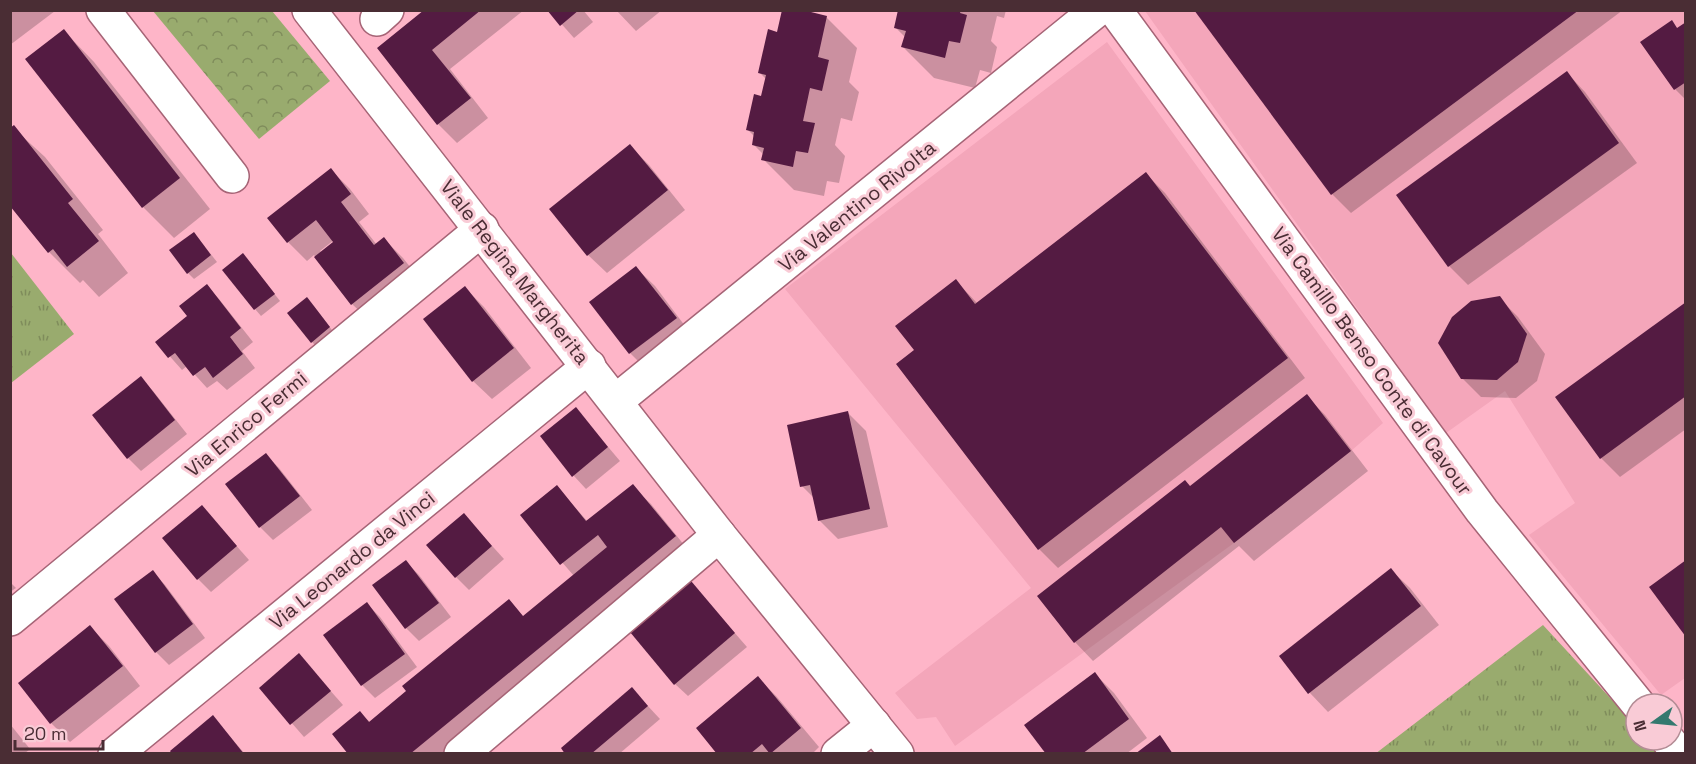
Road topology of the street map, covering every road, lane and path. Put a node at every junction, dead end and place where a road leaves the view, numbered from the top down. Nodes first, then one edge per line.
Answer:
1 (103, 10) edge
2 (309, 10) edge
3 (1097, 10) edge
4 (1115, 10) edge
5 (232, 176) dead end
6 (482, 230) junction
7 (589, 366) junction
8 (616, 401) junction
9 (719, 535) junction
10 (10, 619) edge
11 (1628, 692) edge
12 (874, 725) junction
13 (115, 753) edge
14 (461, 753) edge
15 (838, 753) edge
16 (897, 753) edge

1 - 5 street
2 - 6 street, Viale Regina Margherita
3 - 8 street, Via Valentino Rivolta
4 - 11 street, Via Camillo Benso Conte di Cavour
6 - 7 street, Viale Regina Margherita
6 - 10 street, Via Enrico Fermi
7 - 8 street, Viale Regina Margherita
7 - 13 street, Via Leonardo da Vinci
8 - 9 street, Viale Regina Margherita
9 - 12 street, Viale Regina Margherita
9 - 14 street
12 - 15 street
12 - 16 street, Viale Regina Margherita

